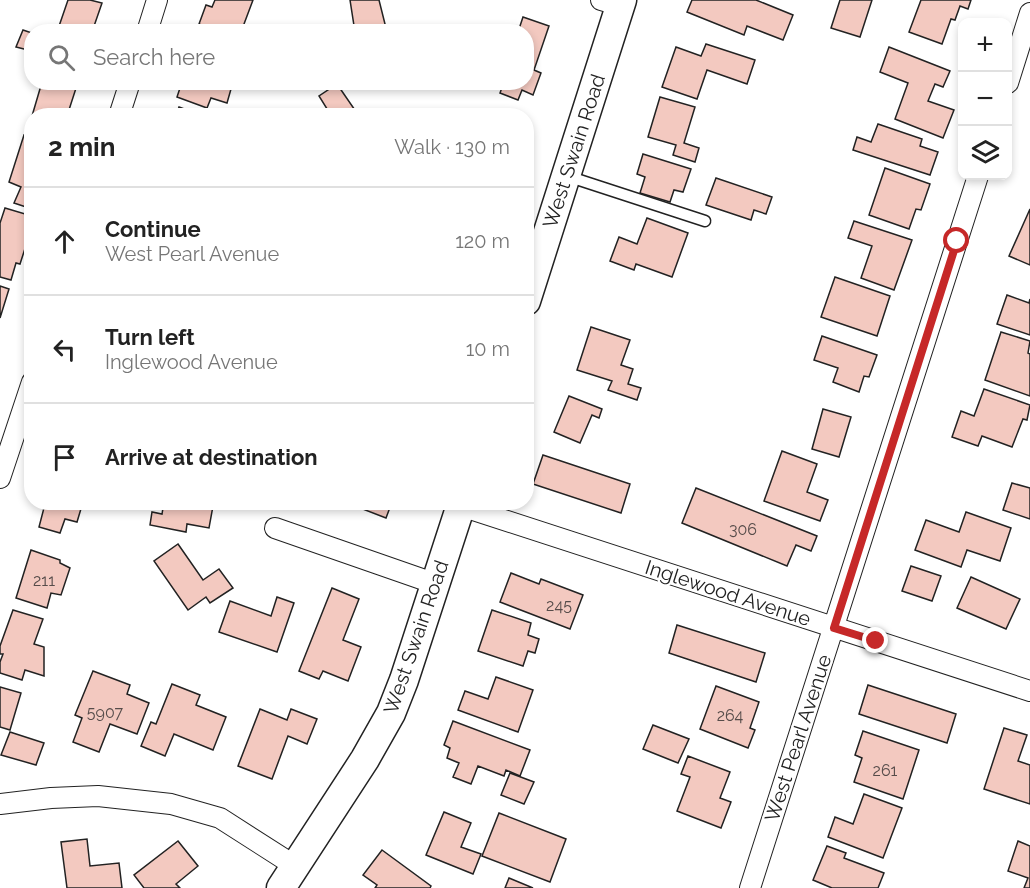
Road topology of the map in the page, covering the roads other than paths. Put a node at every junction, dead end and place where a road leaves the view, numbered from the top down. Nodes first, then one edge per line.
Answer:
1 (157, 0) edge
2 (615, 2) edge
3 (1030, 13) edge
4 (150, 24) edge
5 (1011, 72) edge
6 (127, 90) edge
7 (122, 108) edge
8 (566, 176) junction
9 (977, 180) edge
10 (705, 221) dead end
11 (534, 276) edge
12 (24, 406) edge
13 (0, 478) edge
14 (459, 510) edge
15 (479, 510) edge
16 (275, 528) dead end
17 (436, 584) junction
18 (834, 628) junction
19 (1030, 691) edge
20 (0, 804) edge
21 (288, 877) edge
22 (750, 888) edge

1 - 4 street
2 - 8 main road, West Swain Road
3 - 5 street
6 - 7 street
8 - 10 lane
8 - 11 main road, West Swain Road
9 - 18 street, West Pearl Avenue
12 - 13 street
14 - 17 main road, West Swain Road
15 - 18 street, Inglewood Avenue
16 - 17 street
17 - 21 main road, West Swain Road
18 - 19 street, Inglewood Avenue
18 - 22 street, West Pearl Avenue
20 - 21 street

